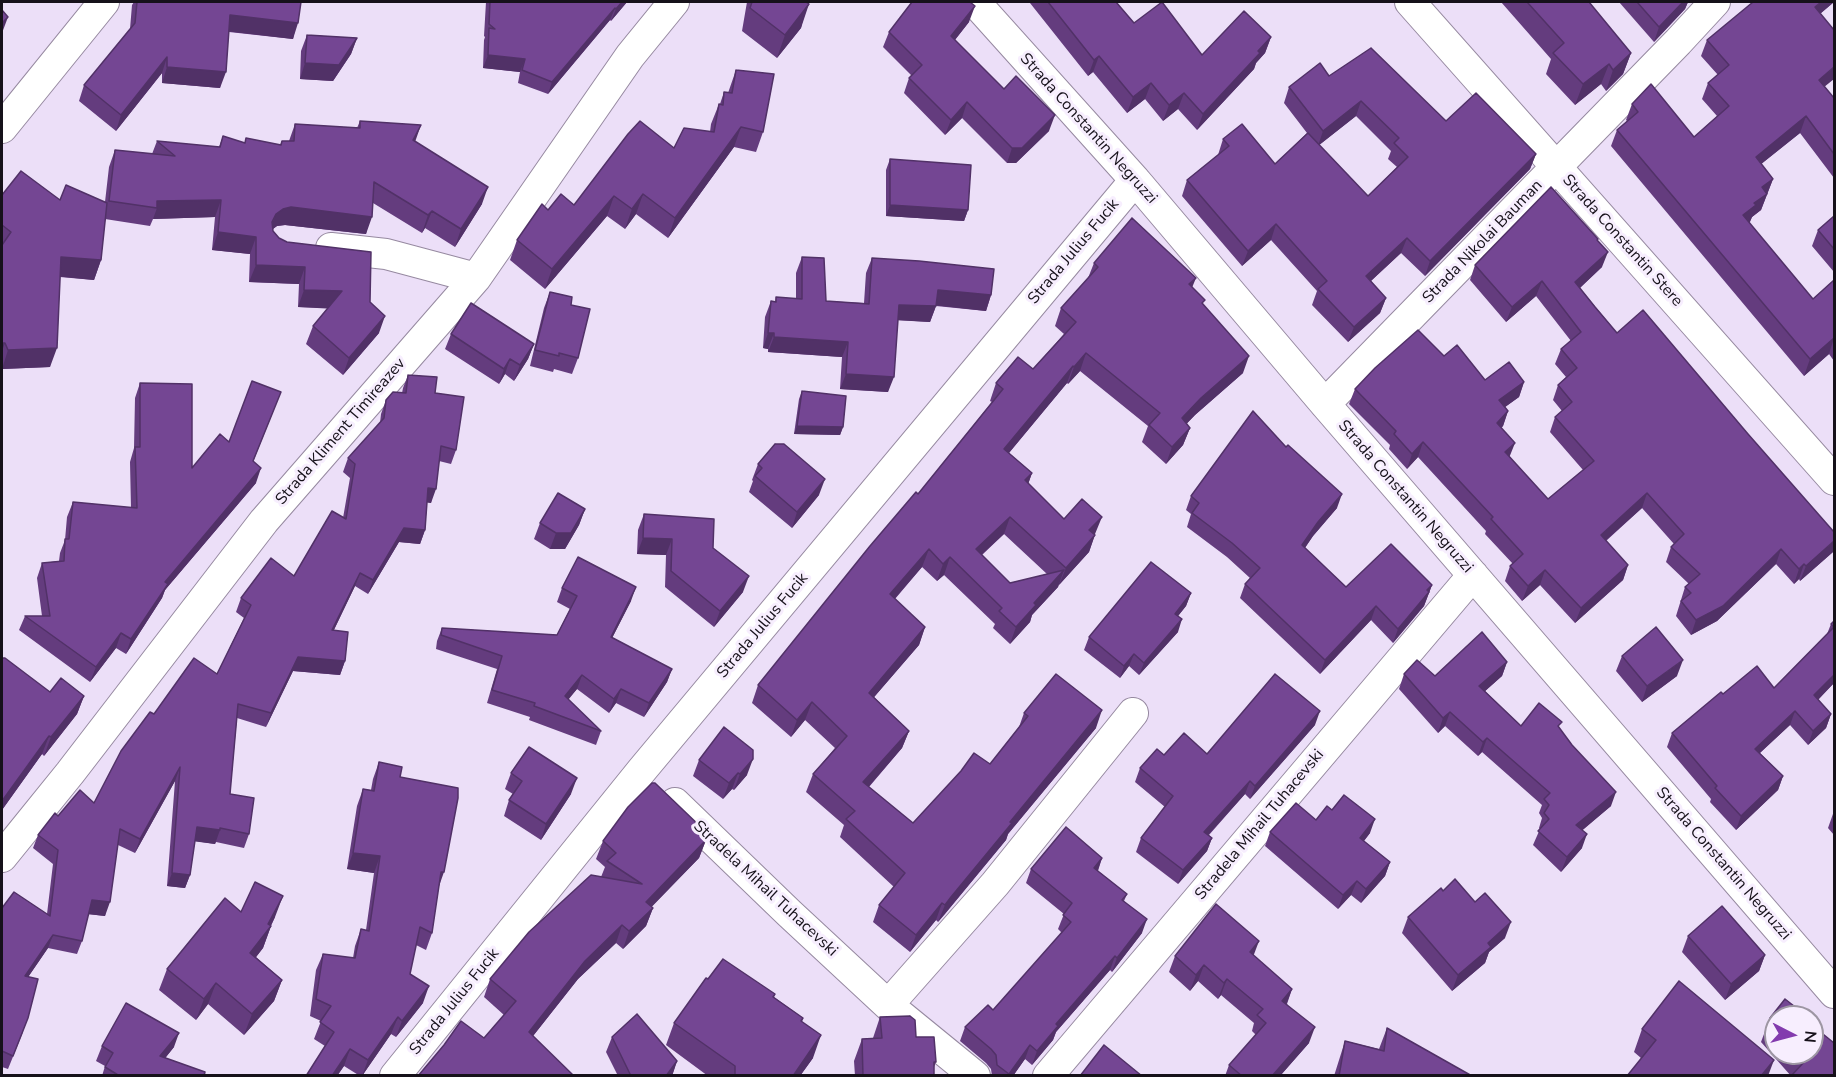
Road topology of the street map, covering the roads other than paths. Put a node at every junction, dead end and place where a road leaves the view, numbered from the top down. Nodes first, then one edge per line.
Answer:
1 (104, 2) edge
2 (674, 2) edge
3 (975, 2) edge
4 (1410, 2) edge
5 (1715, 2) edge
6 (2, 128) edge
7 (1556, 166) junction
8 (1135, 180) junction
9 (306, 245) edge
10 (476, 278) junction
11 (1325, 404) junction
12 (1834, 480) edge
13 (1473, 575) junction
14 (1133, 713) dead end
15 (642, 771) junction
16 (2, 857) edge
17 (1834, 993) edge
18 (888, 1005) junction
19 (395, 1076) edge
20 (975, 1076) edge
21 (1048, 1076) edge

1 - 6 street
2 - 10 street, Strada Kliment Timireazev
3 - 8 street, Strada Constantin Negruzzi
4 - 7 street, Strada Constantin Stere
5 - 7 street, Strada Nikolai Bauman
7 - 11 street, Strada Nikolai Bauman
7 - 12 street, Strada Constantin Stere
8 - 11 street, Strada Constantin Negruzzi
8 - 15 street, Strada Julius Fucik
9 - 10 street
10 - 16 street, Strada Kliment Timireazev
11 - 13 street, Strada Constantin Negruzzi
13 - 17 street, Strada Constantin Negruzzi
13 - 21 street, Stradela Mihail Tuhacevski
14 - 18 street
15 - 18 street, Stradela Mihail Tuhacevski
15 - 19 street, Strada Julius Fucik
18 - 20 street, Stradela Mihail Tuhacevski

